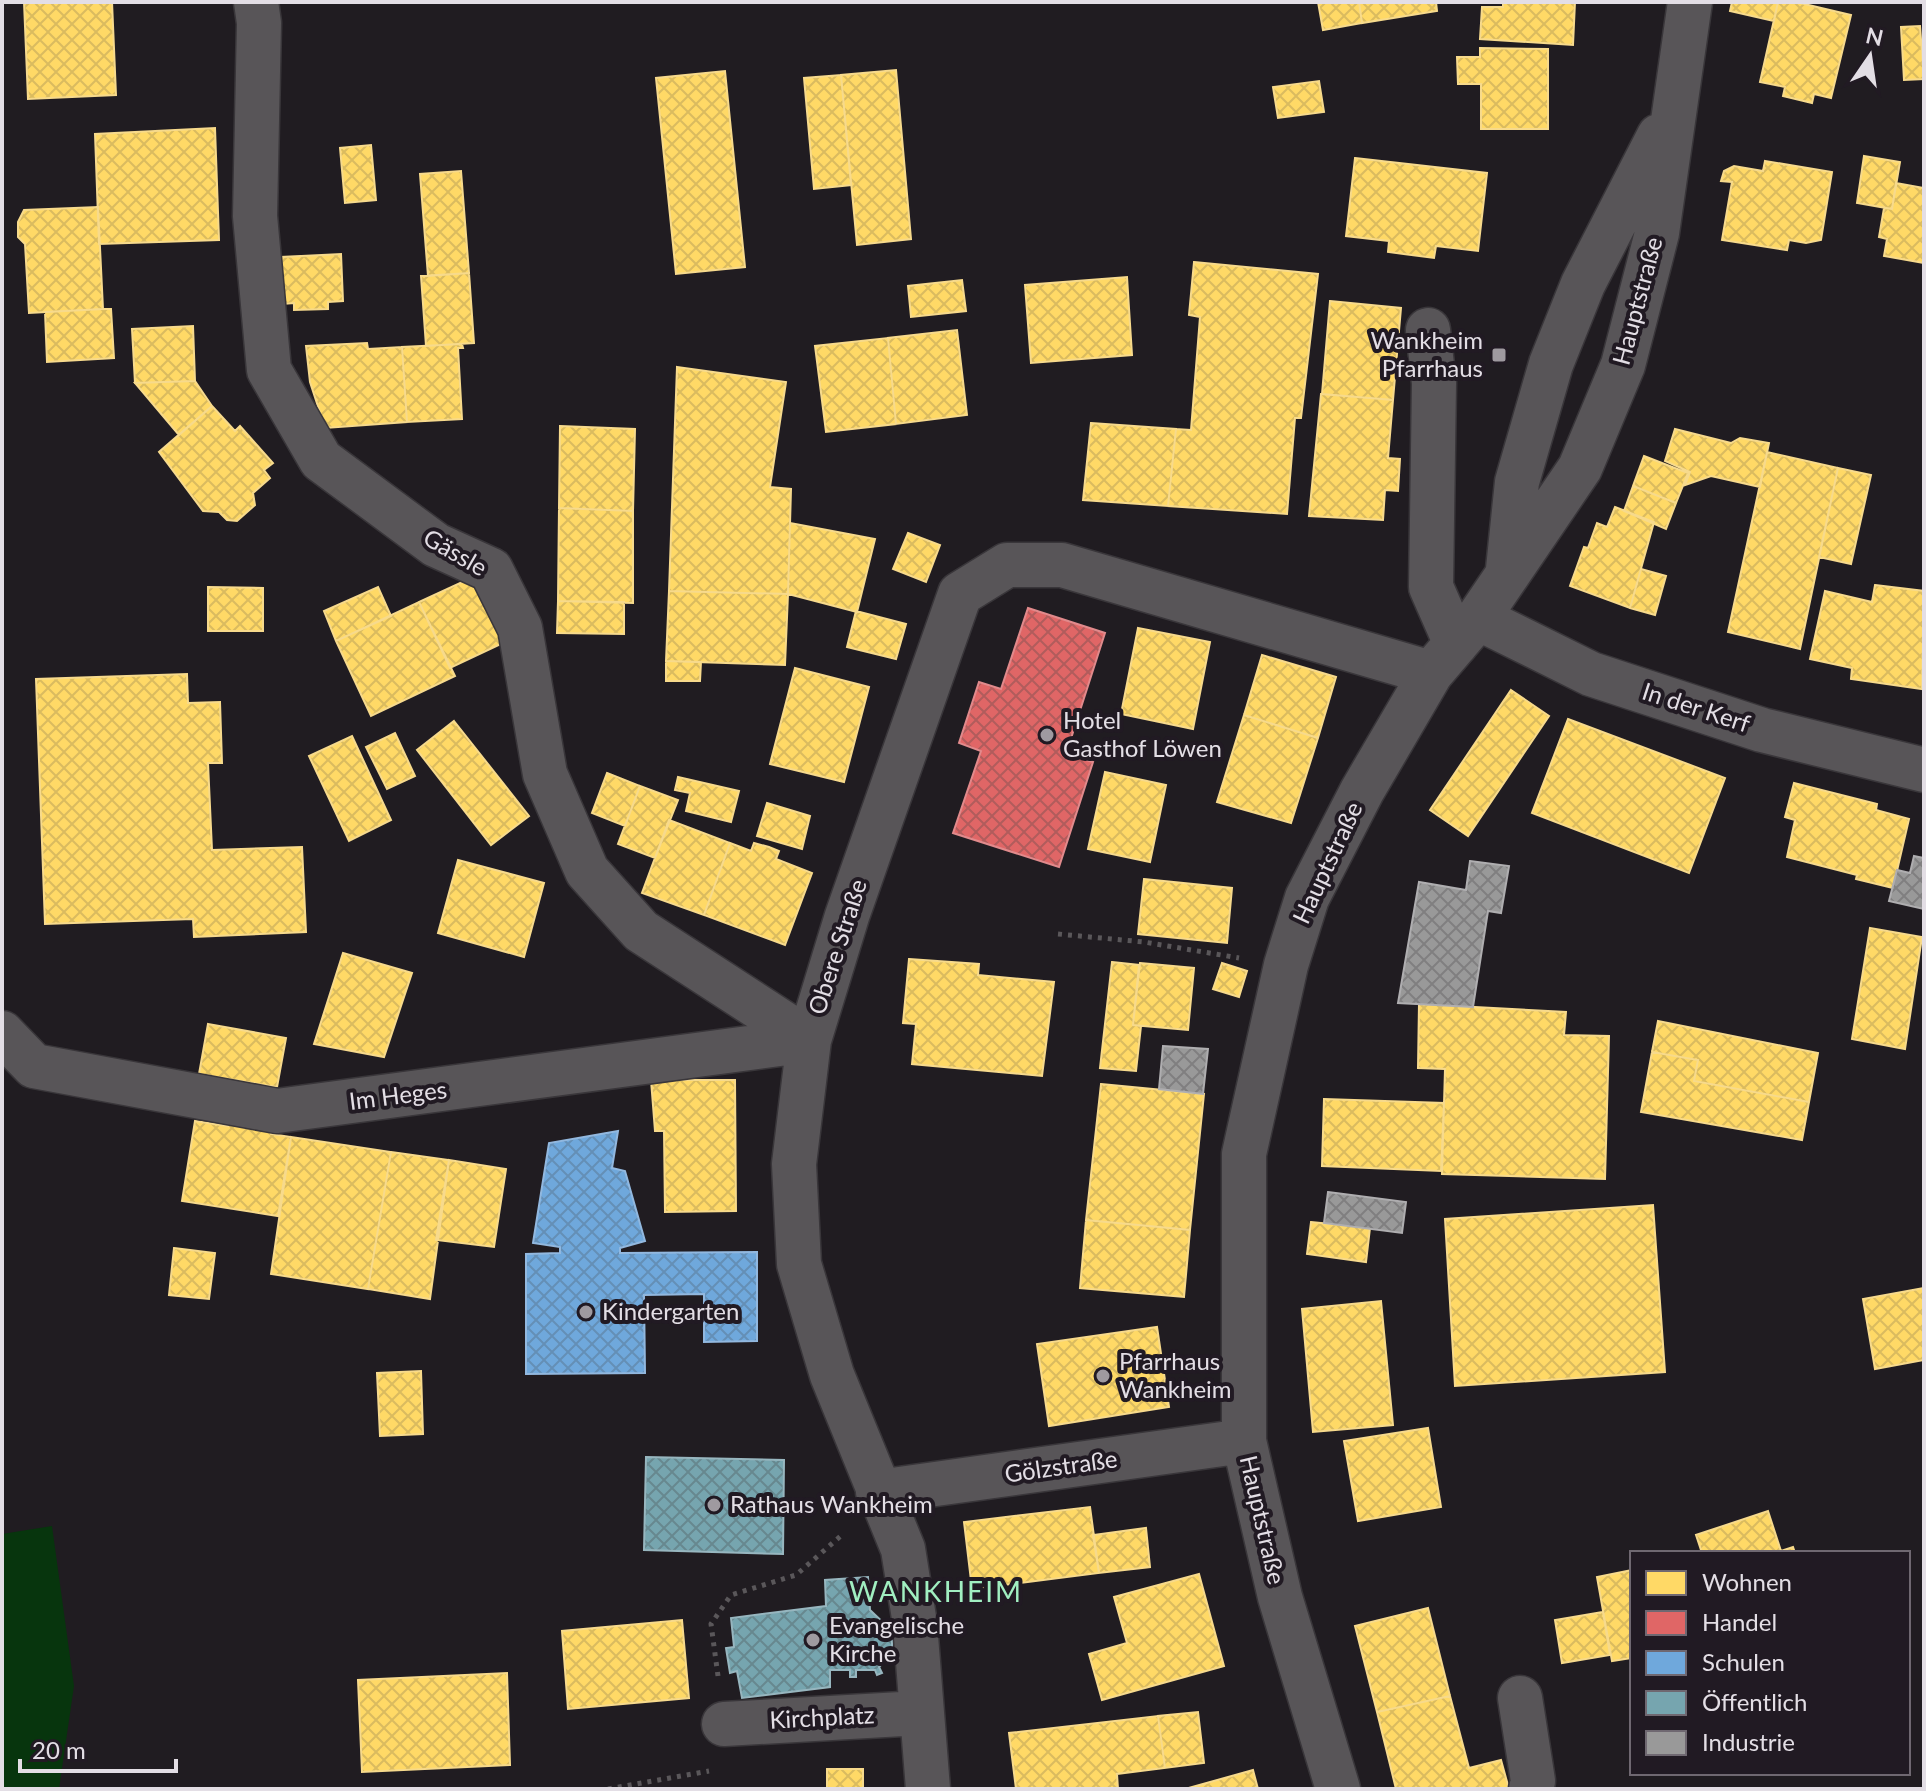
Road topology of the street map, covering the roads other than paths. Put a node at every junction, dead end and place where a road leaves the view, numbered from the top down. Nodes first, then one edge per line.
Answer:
1 (256, 2) edge
2 (1690, 2) edge
3 (1677, 101) junction
4 (1428, 330) dead end
5 (1508, 571) junction
6 (1455, 645) junction
7 (1924, 770) edge
8 (2, 1033) edge
9 (809, 1040) junction
10 (1244, 1441) junction
11 (878, 1492) junction
12 (1520, 1698) dead end
13 (920, 1713) junction
14 (724, 1724) road end
15 (928, 1789) edge
16 (1338, 1789) edge
17 (1531, 1789) edge

1 - 9 street, Gässle
2 - 3 street, Hauptstraße
3 - 5 street
3 - 5 street, Hauptstraße
4 - 6 street
5 - 6 street, Hauptstraße
6 - 7 street, In der Kerf
6 - 9 street, Obere Straße
6 - 10 street, Hauptstraße
8 - 9 street, Im Heges
9 - 11 street, Obere Straße
10 - 11 street, Gölzstraße
10 - 16 street, Hauptstraße
11 - 13 street, Obere Straße
12 - 17 street
13 - 14 street, Kirchplatz
13 - 15 street, Obere Straße

